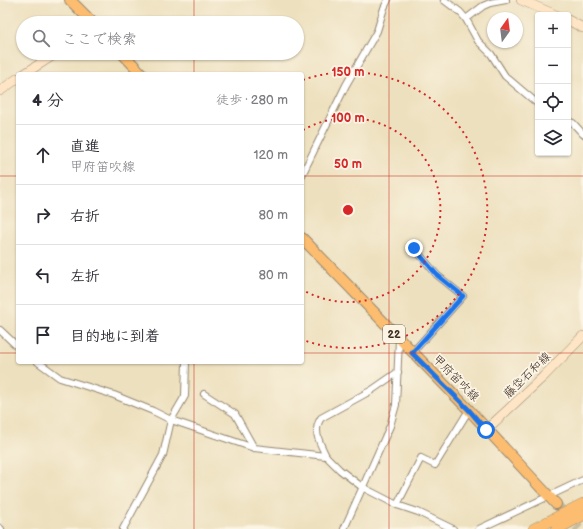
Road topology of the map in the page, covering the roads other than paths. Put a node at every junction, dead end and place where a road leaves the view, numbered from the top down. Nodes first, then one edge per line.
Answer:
1 (70, 0) edge
2 (388, 0) edge
3 (444, 0) edge
4 (506, 0) edge
5 (521, 0) edge
6 (549, 12) edge
7 (83, 16) edge
8 (466, 19) junction
9 (571, 22) edge
10 (583, 28) edge
11 (46, 60) edge
12 (129, 60) edge
13 (27, 72) edge
14 (140, 72) edge
15 (16, 80) edge
16 (1, 91) edge
17 (535, 101) edge
18 (571, 122) edge
19 (583, 134) edge
20 (304, 171) edge
21 (304, 240) edge
22 (414, 248) dead end
23 (0, 330) edge
24 (583, 336) edge
25 (399, 339) junction
26 (16, 345) edge
27 (412, 353) junction
28 (41, 364) edge
29 (186, 364) edge
30 (398, 372) junction
31 (204, 394) dead end
32 (469, 410) junction
33 (171, 420) junction
34 (486, 430) junction
35 (254, 448) junction
36 (326, 456) junction
37 (583, 480) edge
38 (362, 487) junction
39 (552, 500) junction
40 (583, 500) edge
41 (583, 504) edge
42 (397, 505) junction
43 (583, 515) edge
44 (538, 527) edge
45 (123, 529) edge
46 (344, 529) edge
47 (453, 529) edge
48 (479, 529) edge
49 (557, 529) edge

1 - 7 main road
2 - 20 street
3 - 8 street
4 - 8 street
5 - 6 main road
8 - 17 street
9 - 10 main road
11 - 13 main road
12 - 14 main road
15 - 16 main road
18 - 19 street
21 - 25 main road, 甲府笛吹線 / 22
22 - 27 street
23 - 26 street
24 - 34 main road, 藤垈石和線
25 - 27 main road, 甲府笛吹線 / 22
25 - 30 street
27 - 32 main road, 甲府笛吹線 / 22
28 - 33 street
29 - 33 street
30 - 36 street
30 - 38 street
31 - 35 street
32 - 34 main road, 甲府笛吹線 / 22
32 - 42 street
33 - 35 street
33 - 45 street
34 - 39 main road, 甲府笛吹線 / 22
35 - 36 street
36 - 38 street
37 - 39 street
38 - 42 street
38 - 46 street
39 - 48 street
40 - 44 highway
41 - 44 highway
42 - 47 street
43 - 49 highway

